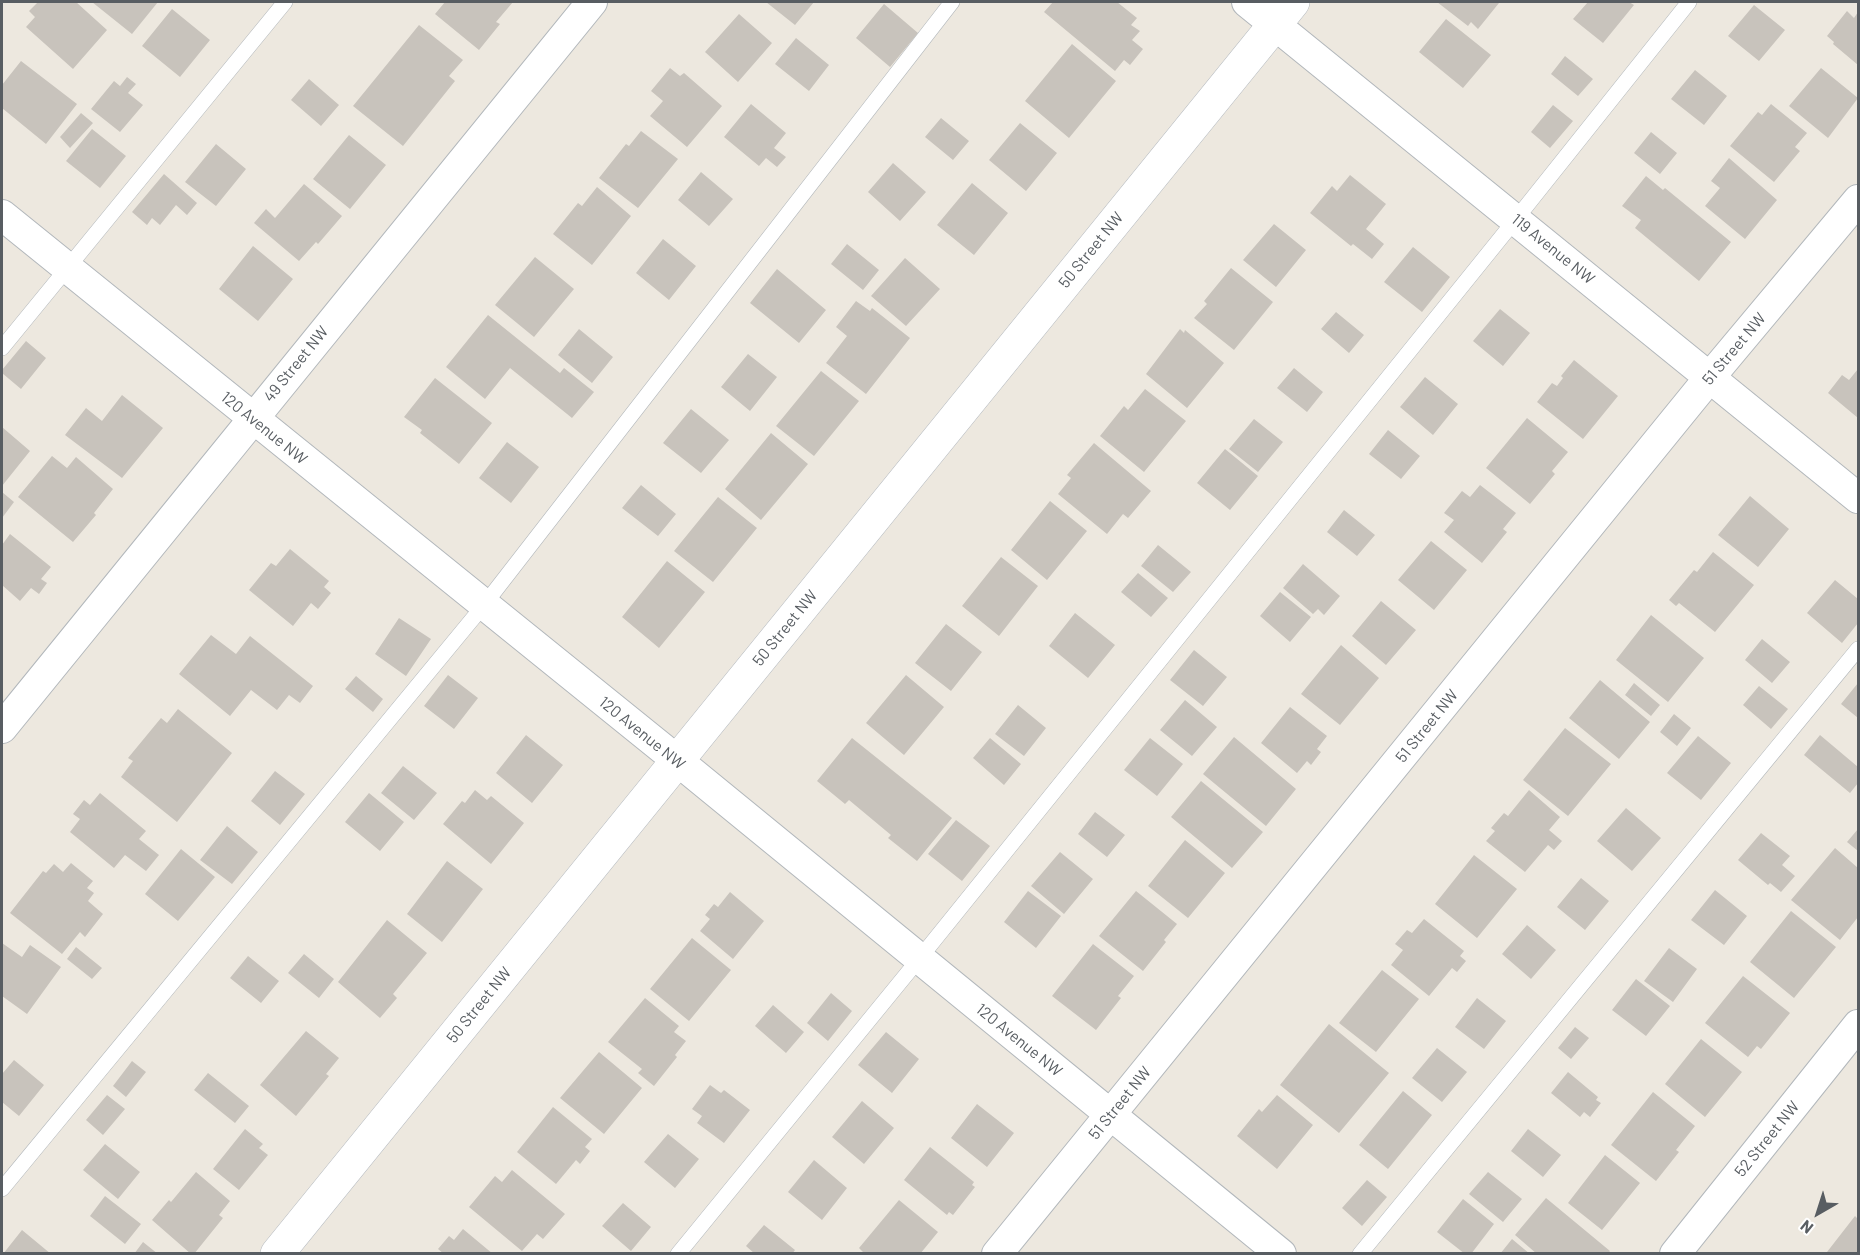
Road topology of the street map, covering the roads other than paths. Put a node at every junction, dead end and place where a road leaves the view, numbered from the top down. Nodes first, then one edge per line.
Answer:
1 (285, 2) edge
2 (592, 2) edge
3 (952, 2) edge
4 (1247, 2) edge
5 (1689, 2) edge
6 (1284, 13) edge
7 (1858, 200) edge
8 (2, 215) edge
9 (1516, 219) junction
10 (67, 268) junction
11 (2, 348) edge
12 (1710, 377) junction
13 (252, 418) junction
14 (1858, 498) edge
15 (484, 605) junction
16 (1858, 649) edge
17 (2, 728) edge
18 (678, 761) junction
19 (919, 959) junction
20 (1858, 1025) edge
21 (1110, 1114) junction
22 (2, 1189) edge
23 (277, 1254) edge
24 (678, 1254) edge
25 (997, 1254) edge
26 (1281, 1254) edge
27 (1360, 1254) edge
28 (1675, 1254) edge

1 - 10 lane
2 - 13 street, 49 Street NW
3 - 15 lane
4 - 6 street, 119 Avenue NW
5 - 9 lane
6 - 9 street, 119 Avenue NW
6 - 18 main road, 50 Street NW
7 - 12 street, 51 Street NW
8 - 10 street, 120 Avenue NW
9 - 12 street, 119 Avenue NW
9 - 19 lane
10 - 11 lane
10 - 13 street, 120 Avenue NW
12 - 14 street, 119 Avenue NW
12 - 21 street, 51 Street NW
13 - 15 street, 120 Avenue NW
13 - 17 street, 49 Street NW
15 - 18 street, 120 Avenue NW
15 - 22 lane
16 - 27 lane
18 - 19 street, 120 Avenue NW
18 - 23 main road, 50 Street NW
19 - 21 street, 120 Avenue NW
19 - 24 lane
20 - 28 street, 52 Street NW
21 - 25 street, 51 Street NW
21 - 26 street, 120 Avenue NW

